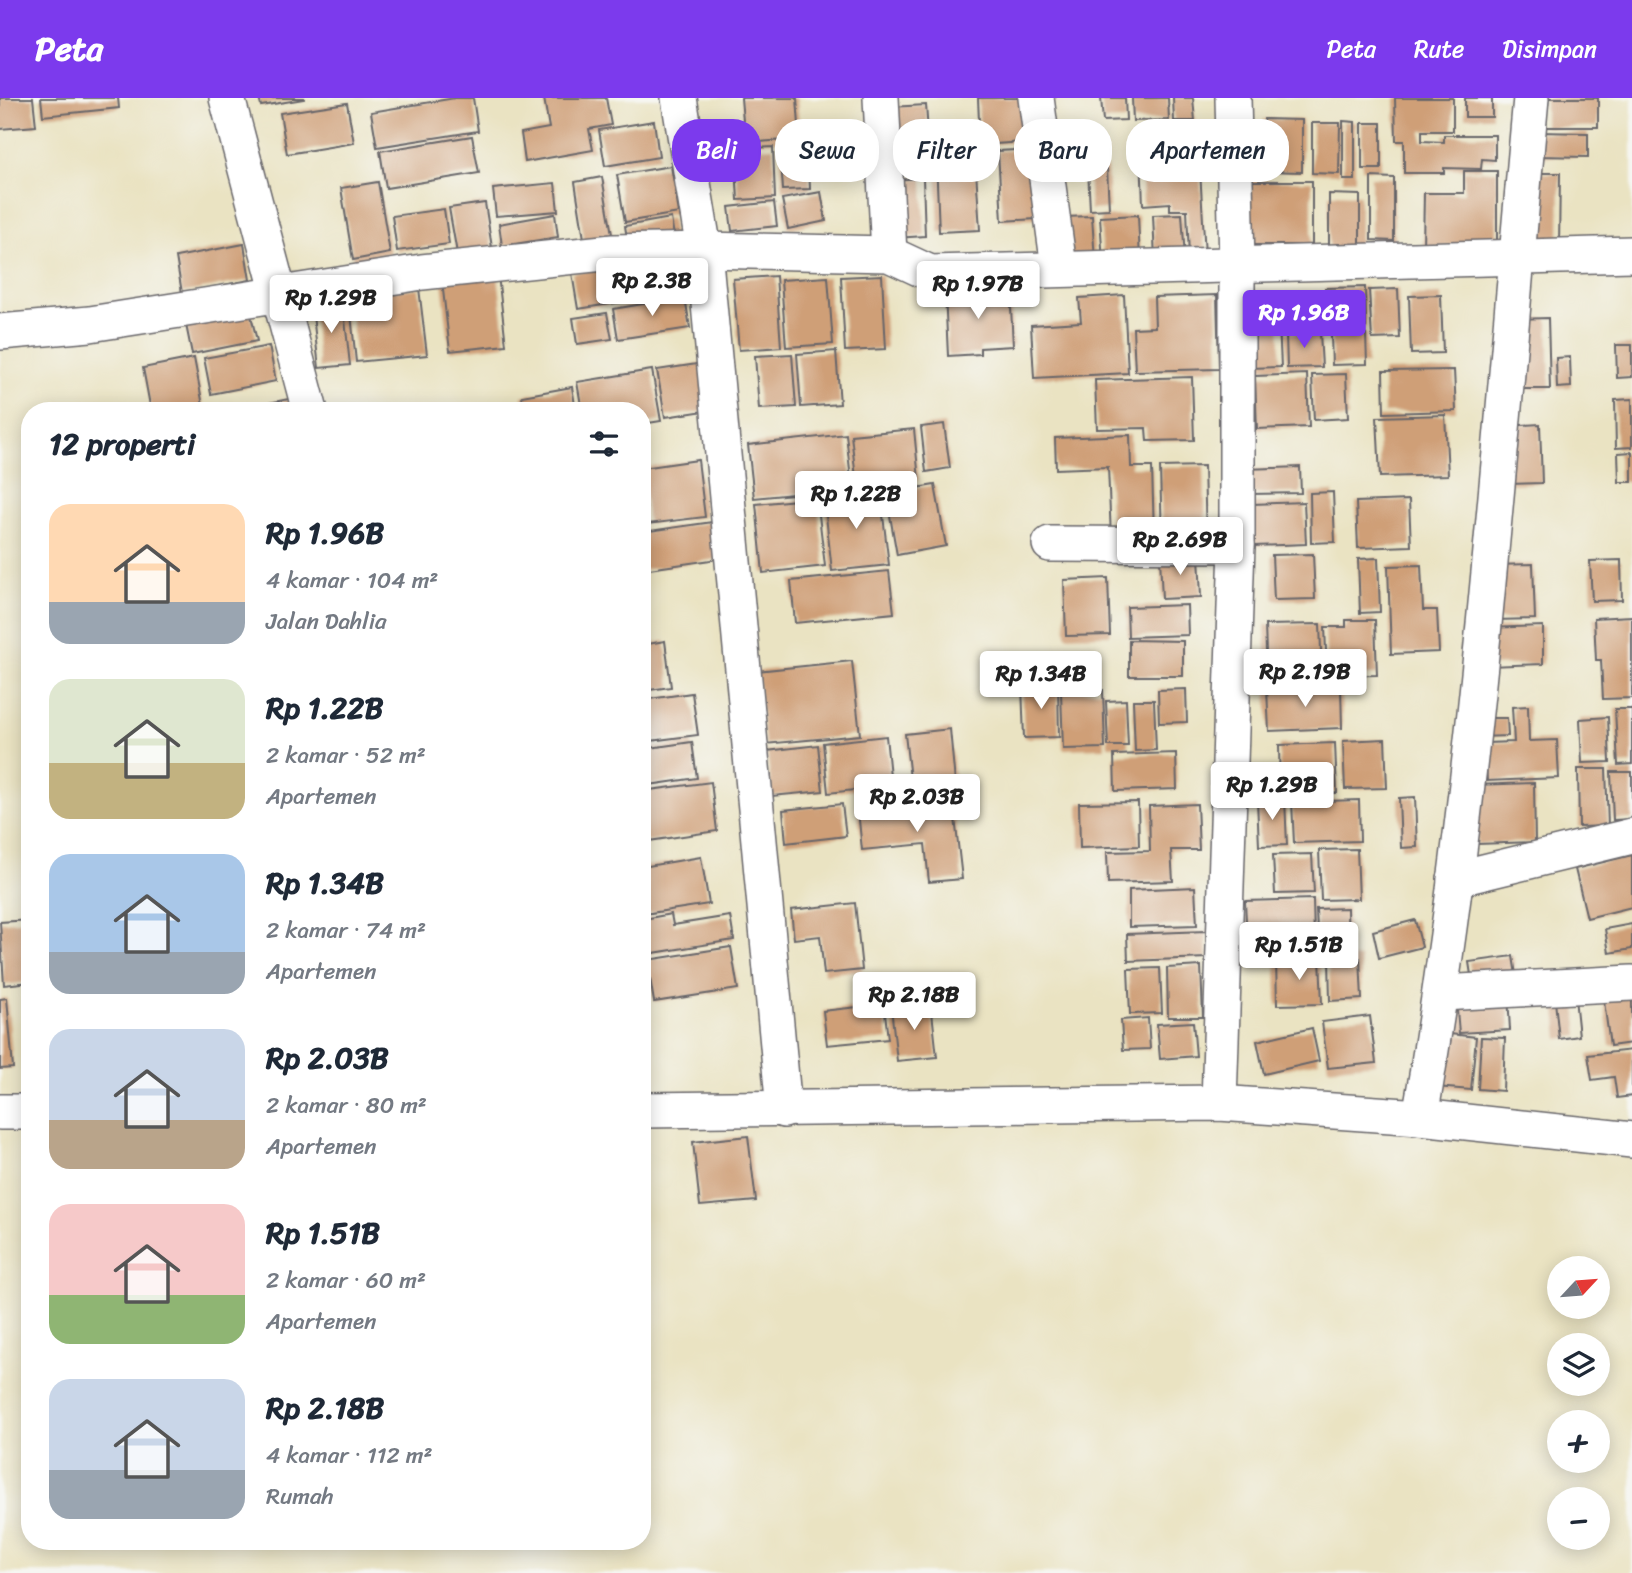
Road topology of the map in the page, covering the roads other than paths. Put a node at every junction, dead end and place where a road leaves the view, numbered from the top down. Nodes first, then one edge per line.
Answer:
1 (227, 98) edge
2 (679, 98) edge
3 (881, 98) edge
4 (1036, 98) edge
5 (1233, 98) edge
6 (1531, 98) edge
7 (704, 250) junction
8 (890, 254) junction
9 (1632, 254) edge
10 (1517, 257) junction
11 (1237, 264) junction
12 (1059, 267) junction
13 (281, 295) junction
14 (0, 332) edge
15 (308, 402) edge
16 (1050, 544) dead end
17 (1237, 544) junction
18 (1632, 836) edge
19 (1455, 879) junction
20 (1632, 983) edge
21 (1441, 993) junction
22 (1219, 1102) junction
23 (651, 1110) edge
24 (784, 1110) junction
25 (0, 1112) edge
26 (21, 1112) edge
27 (1420, 1117) junction
28 (1632, 1140) edge

1 - 13 street
2 - 7 street
3 - 8 street
4 - 12 street
5 - 11 street
6 - 10 street
7 - 8 street
7 - 13 street
7 - 24 street
8 - 12 street
9 - 10 street
10 - 11 street
10 - 19 street
11 - 12 street
11 - 17 street
13 - 14 street
13 - 15 street
16 - 17 street
17 - 22 street
18 - 19 street
19 - 21 street
20 - 21 street
21 - 27 street
22 - 24 street
22 - 27 street
23 - 24 street
25 - 26 street
27 - 28 street

